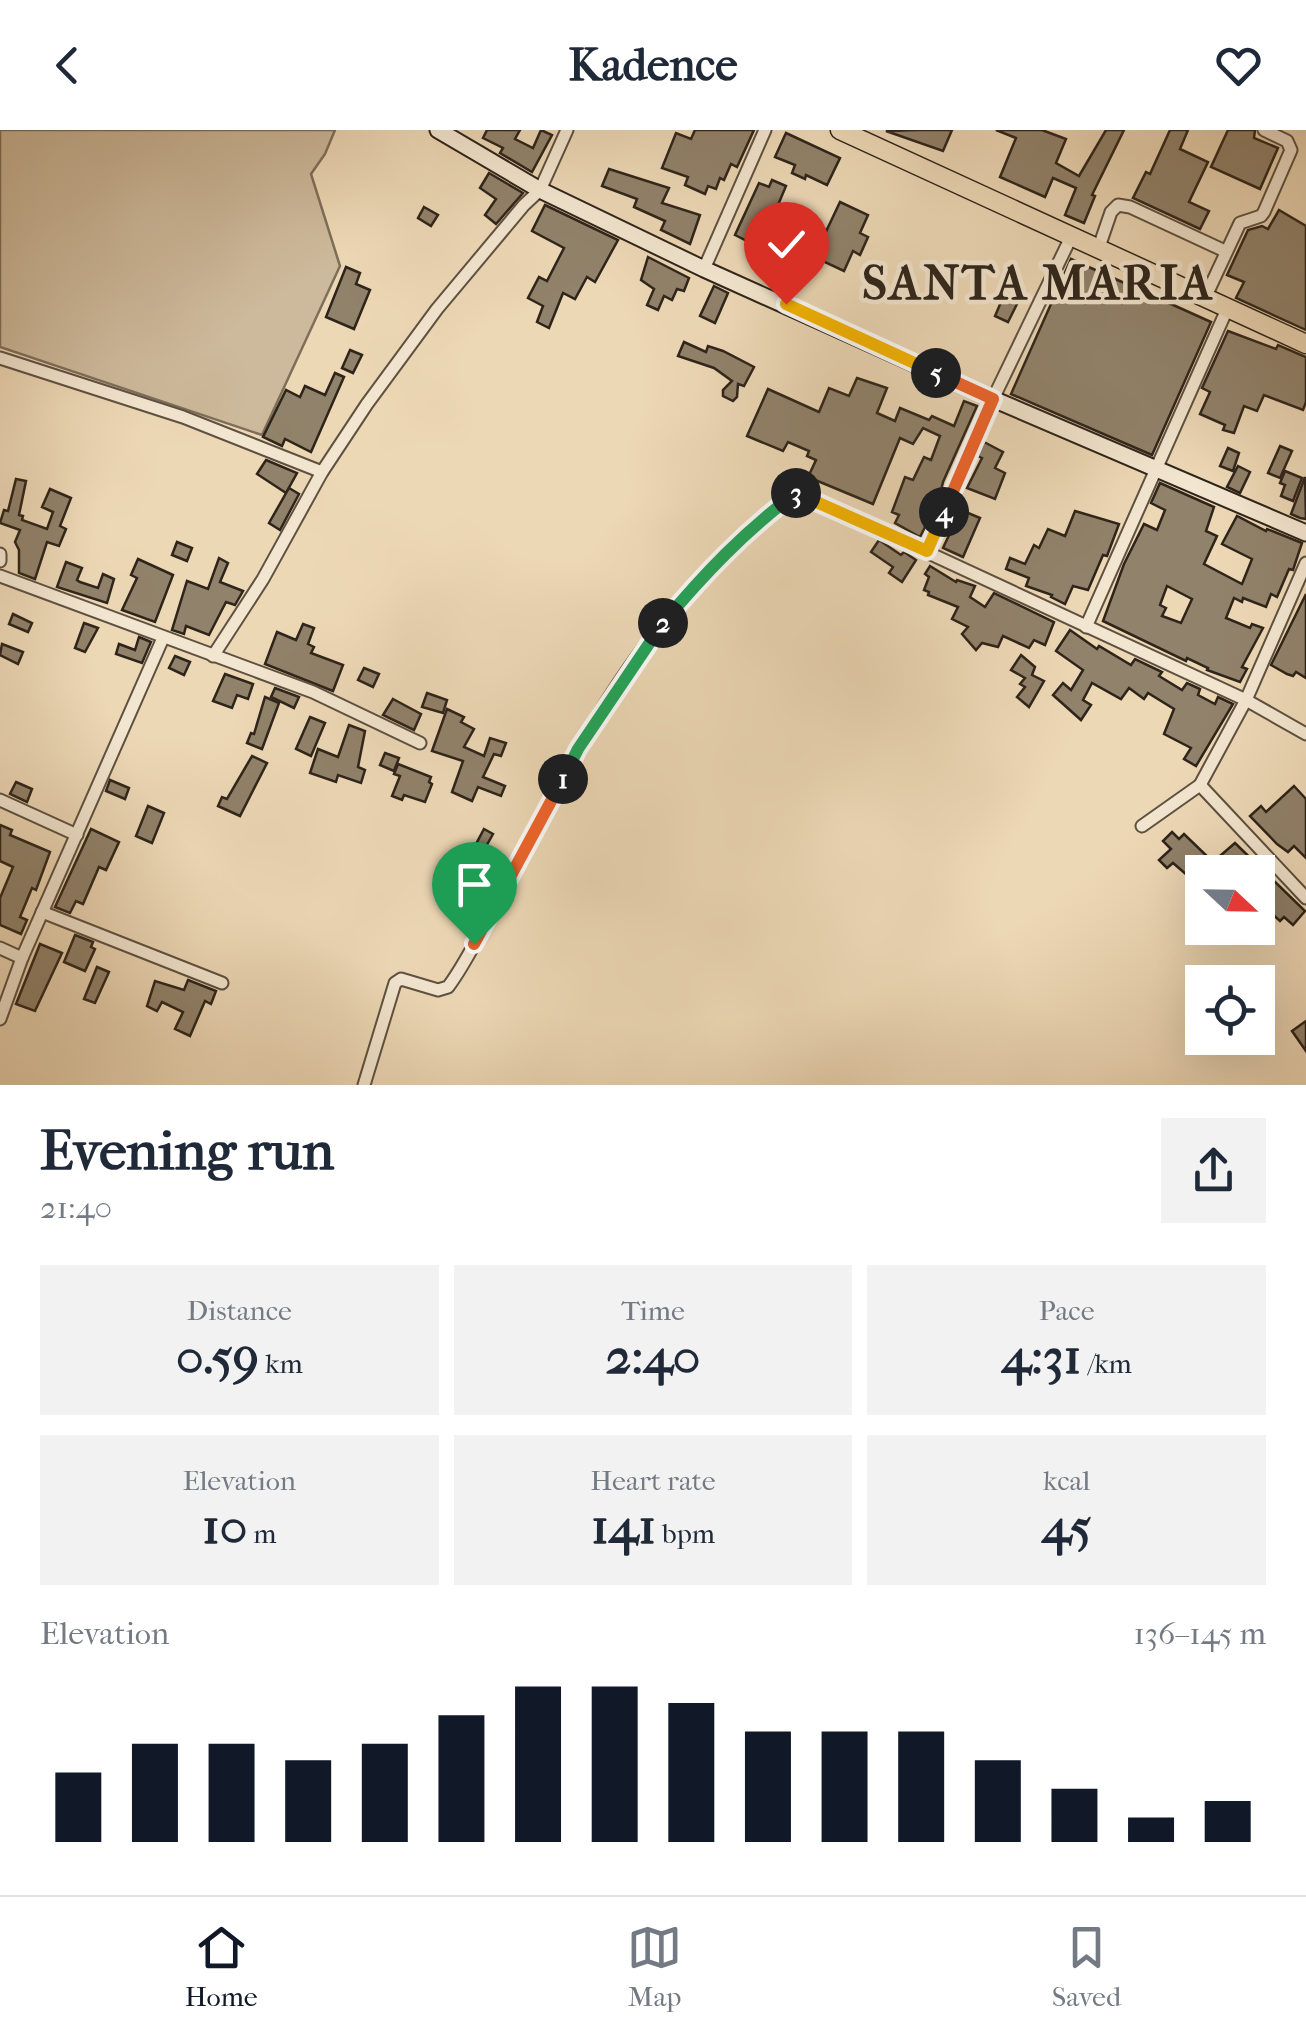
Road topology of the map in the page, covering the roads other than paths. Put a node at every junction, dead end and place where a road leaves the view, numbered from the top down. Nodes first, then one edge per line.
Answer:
1 (438, 130) edge
2 (567, 130) edge
3 (765, 130) edge
4 (840, 130) edge
5 (1264, 130) edge
6 (540, 190) junction
7 (1072, 235) junction
8 (1099, 247) junction
9 (1225, 251) junction
10 (704, 269) junction
11 (1205, 298) junction
12 (1228, 307) junction
13 (1306, 344) edge
14 (0, 358) edge
15 (993, 399) junction
16 (1156, 466) junction
17 (322, 472) junction
18 (1306, 533) edge
19 (927, 551) junction
20 (1306, 563) edge
21 (0, 576) edge
22 (1086, 628) junction
23 (162, 638) junction
24 (213, 656) junction
25 (1246, 700) junction
26 (1306, 734) edge
27 (420, 743) dead end
28 (1200, 785) junction
29 (0, 800) edge
30 (1142, 826) dead end
31 (77, 836) junction
32 (1306, 898) edge
33 (42, 912) junction
34 (0, 948) edge
35 (22, 958) junction
36 (222, 983) dead end
37 (0, 1019) edge
38 (364, 1085) edge

1 - 6 street
2 - 6 street
3 - 10 street
4 - 7 main road
5 - 9 street
6 - 10 street
6 - 17 street
7 - 8 main road
7 - 15 street
8 - 9 street
8 - 11 main road
9 - 11 street
10 - 15 street
11 - 12 main road
12 - 13 main road
12 - 16 street
14 - 17 street
15 - 16 street
15 - 19 street
16 - 18 street
16 - 22 street
17 - 24 street
19 - 22 street
19 - 38 street
20 - 25 street
21 - 23 street
22 - 25 street
23 - 24 street
23 - 31 street
24 - 27 street
25 - 26 street
25 - 28 street
28 - 30 street
28 - 32 street
29 - 31 street
31 - 33 street
33 - 35 street
33 - 36 street
34 - 35 street
35 - 37 street

